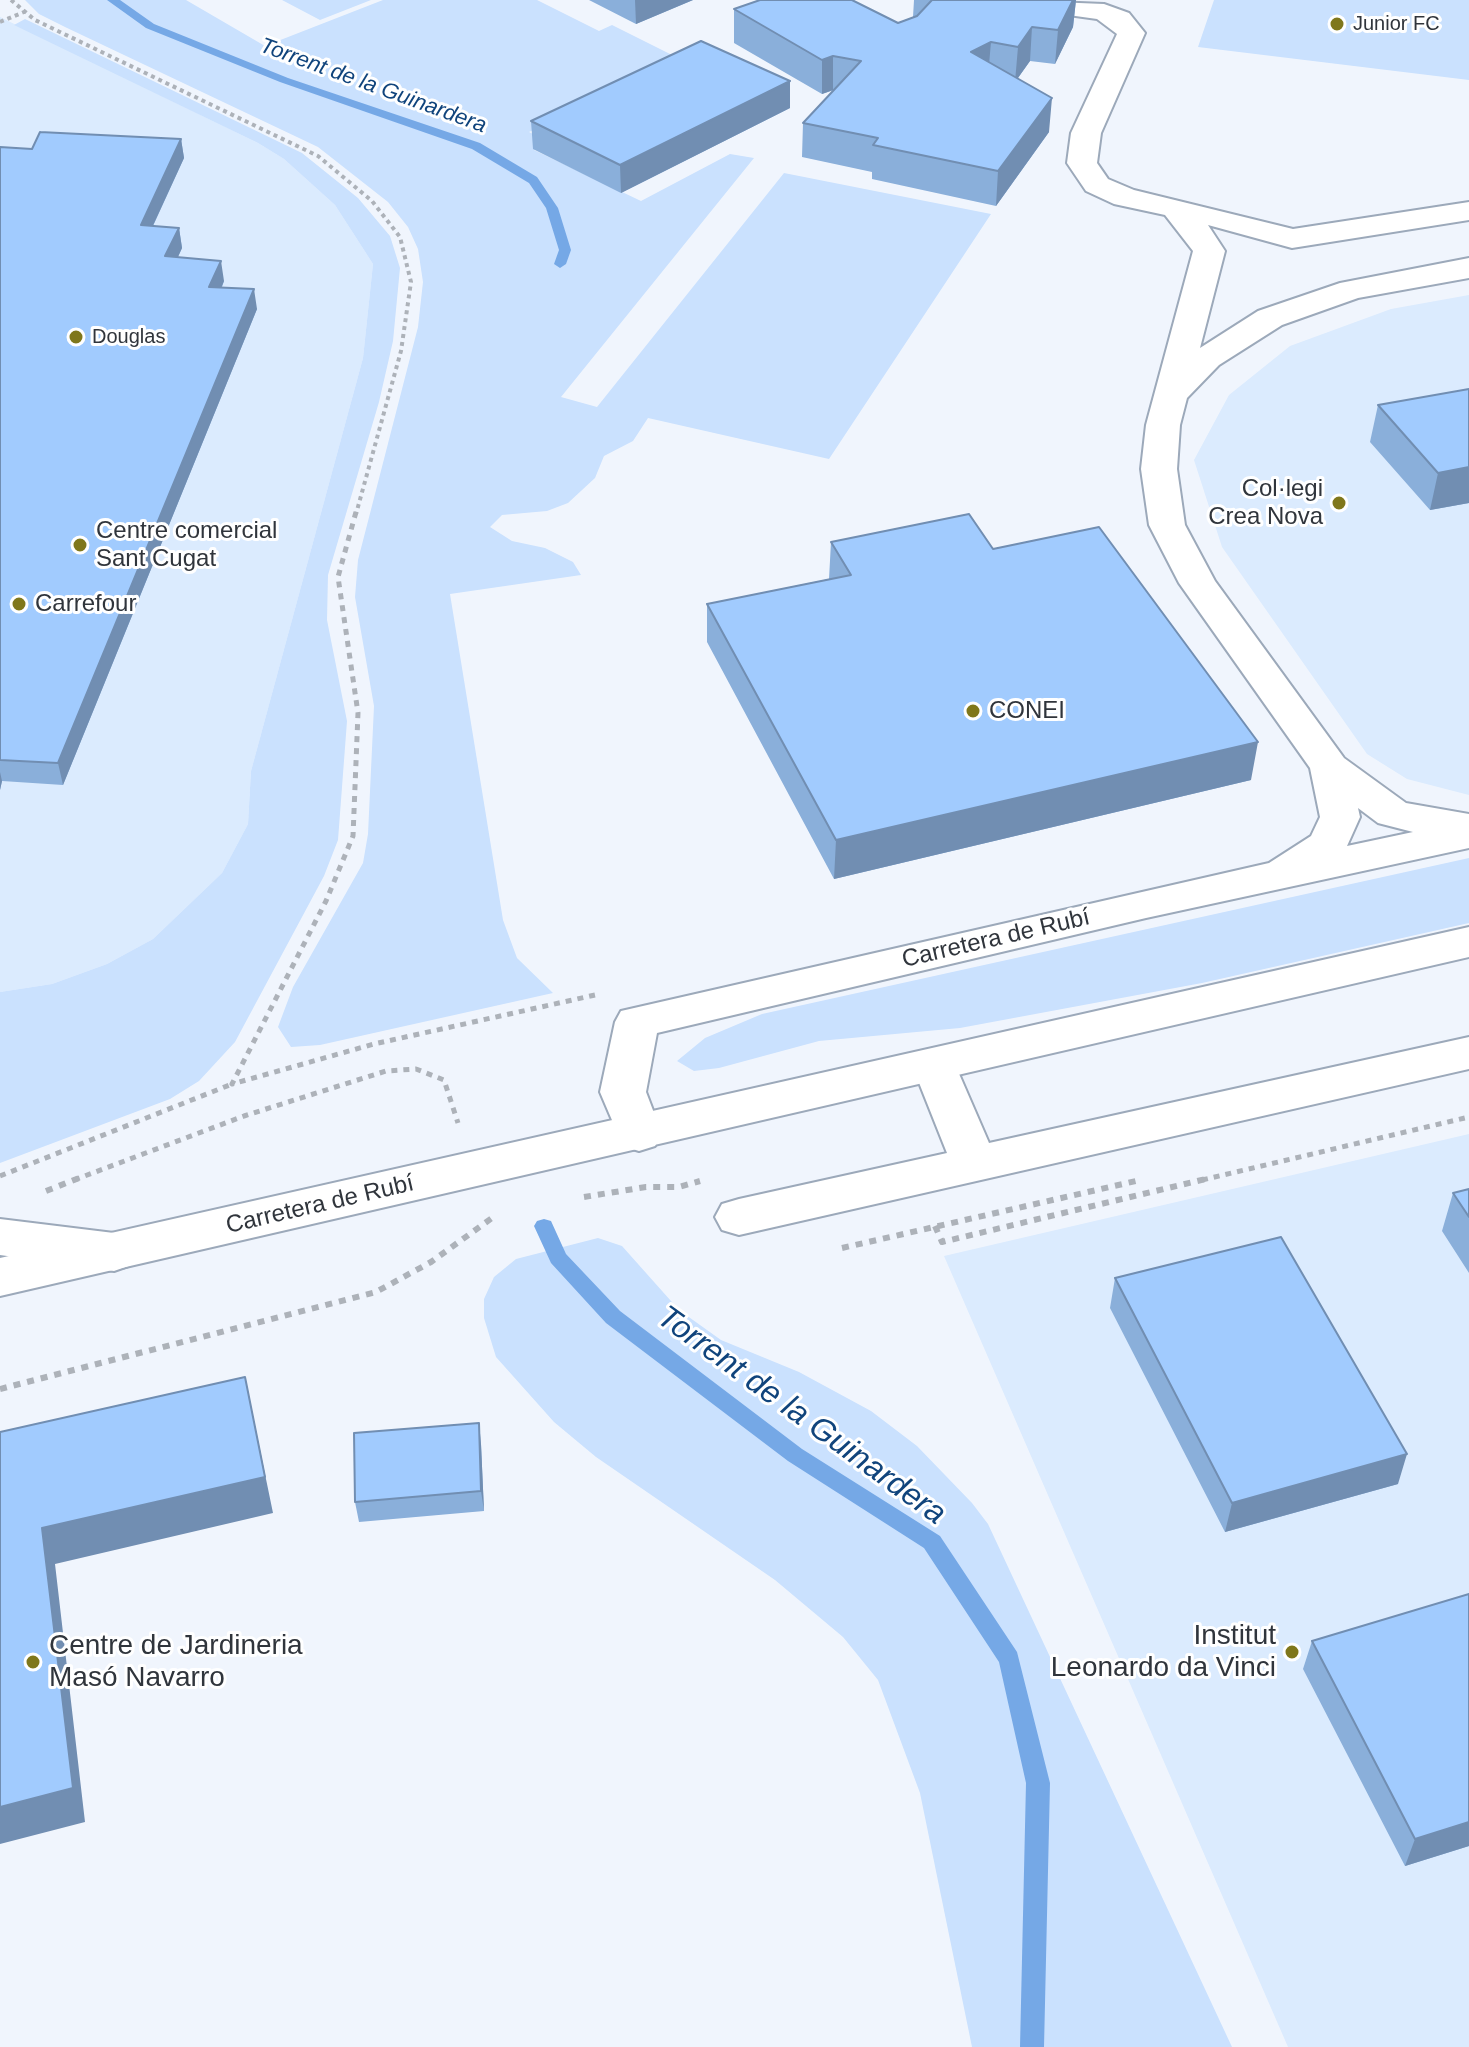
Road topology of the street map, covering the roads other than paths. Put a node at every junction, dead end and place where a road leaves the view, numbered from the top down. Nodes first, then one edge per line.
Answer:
1 (1018, 0) edge
2 (1175, 207) junction
3 (1469, 211) edge
4 (1292, 239) junction
5 (1469, 268) edge
6 (1205, 271) junction
7 (1170, 396) junction
8 (1330, 767) junction
9 (1469, 827) edge
10 (1469, 834) edge
11 (1269, 880) junction
12 (1469, 942) edge
13 (1469, 1053) edge
14 (934, 1065) junction
15 (639, 1134) junction
16 (975, 1164) junction
17 (739, 1217) dead end
18 (0, 1237) edge
19 (114, 1252) junction
20 (0, 1277) edge

1 - 2 street
2 - 4 street
2 - 6 street
3 - 4 street
4 - 6 street
5 - 7 street
6 - 7 street
7 - 8 street
8 - 9 street
8 - 11 street
10 - 11 street, Carretera de Rubí
11 - 15 street, Carretera de Rubí
12 - 14 street, Carretera de Rubí
13 - 16 street
14 - 15 street, Carretera de Rubí
14 - 16 street
15 - 19 street, Carretera de Rubí
16 - 17 street
18 - 19 street
19 - 20 street, Carretera de Rubí

